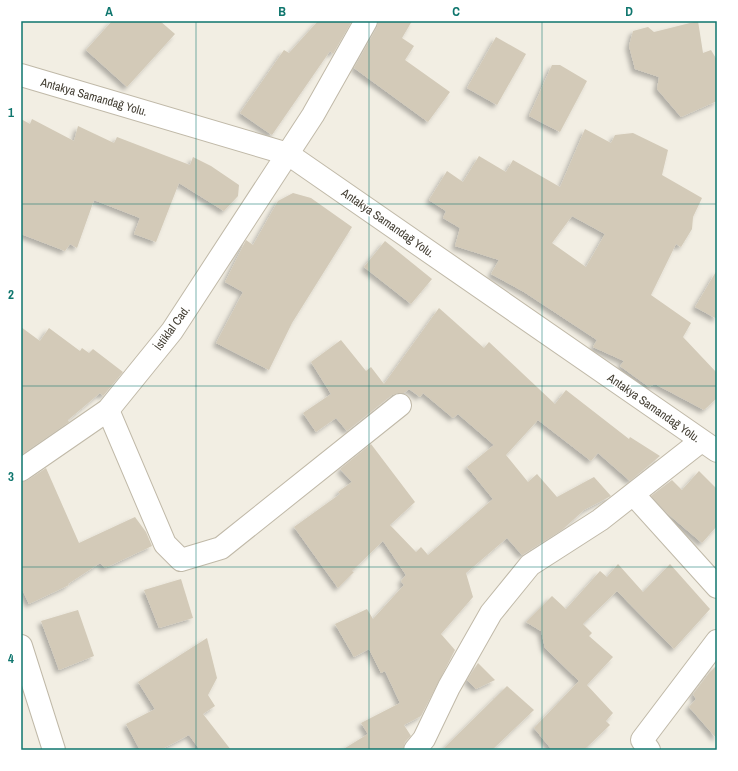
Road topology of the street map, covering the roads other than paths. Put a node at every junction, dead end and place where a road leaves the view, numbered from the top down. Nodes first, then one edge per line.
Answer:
1 (366, 21) edge
2 (21, 75) edge
3 (288, 154) junction
4 (400, 405) dead end
5 (108, 410) junction
6 (712, 444) edge
7 (21, 470) edge
8 (634, 495) junction
9 (717, 587) edge
10 (717, 641) edge
11 (21, 646) edge
12 (642, 747) edge
13 (54, 750) edge
14 (415, 750) edge

1 - 3 street, İstiklal Cad.
2 - 3 street, Antakya Samandağ Yolu.
3 - 5 street, İstiklal Cad.
3 - 6 street, Antakya Samandağ Yolu.
4 - 5 street
5 - 7 street, İstiklal Cad.
6 - 8 street
8 - 9 street
8 - 14 street
10 - 12 street
11 - 13 street

